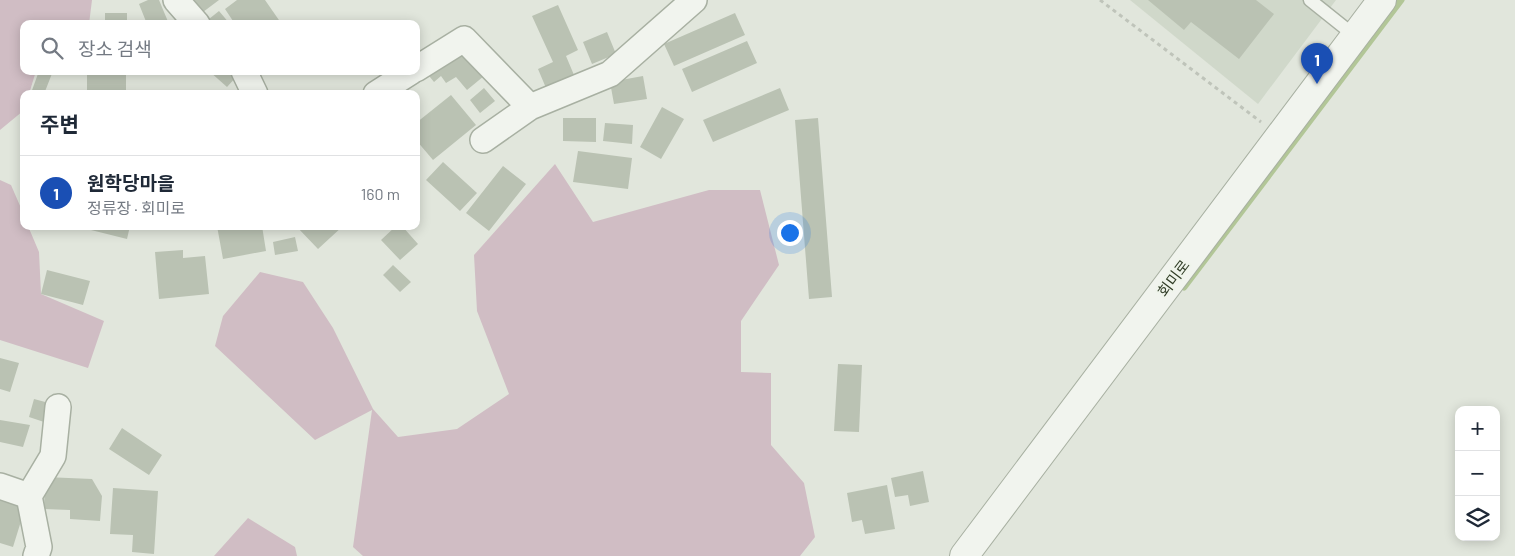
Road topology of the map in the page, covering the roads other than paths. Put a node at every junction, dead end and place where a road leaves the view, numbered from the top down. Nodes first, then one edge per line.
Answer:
1 (176, 0) edge
2 (694, 0) edge
3 (1310, 0) edge
4 (1382, 0) edge
5 (194, 20) edge
6 (1355, 36) junction
7 (420, 66) edge
8 (246, 75) edge
9 (406, 75) edge
10 (253, 90) edge
11 (382, 90) edge
12 (530, 107) junction
13 (483, 140) dead end
14 (58, 407) dead end
15 (0, 486) edge
16 (29, 496) junction
17 (36, 556) edge
18 (964, 556) edge

1 - 5 street
2 - 12 street
3 - 6 lane
4 - 6 street, 회미로
6 - 18 street, 회미로
7 - 12 street
8 - 10 street
9 - 11 street
12 - 13 street
14 - 16 street
15 - 16 street
16 - 17 street

